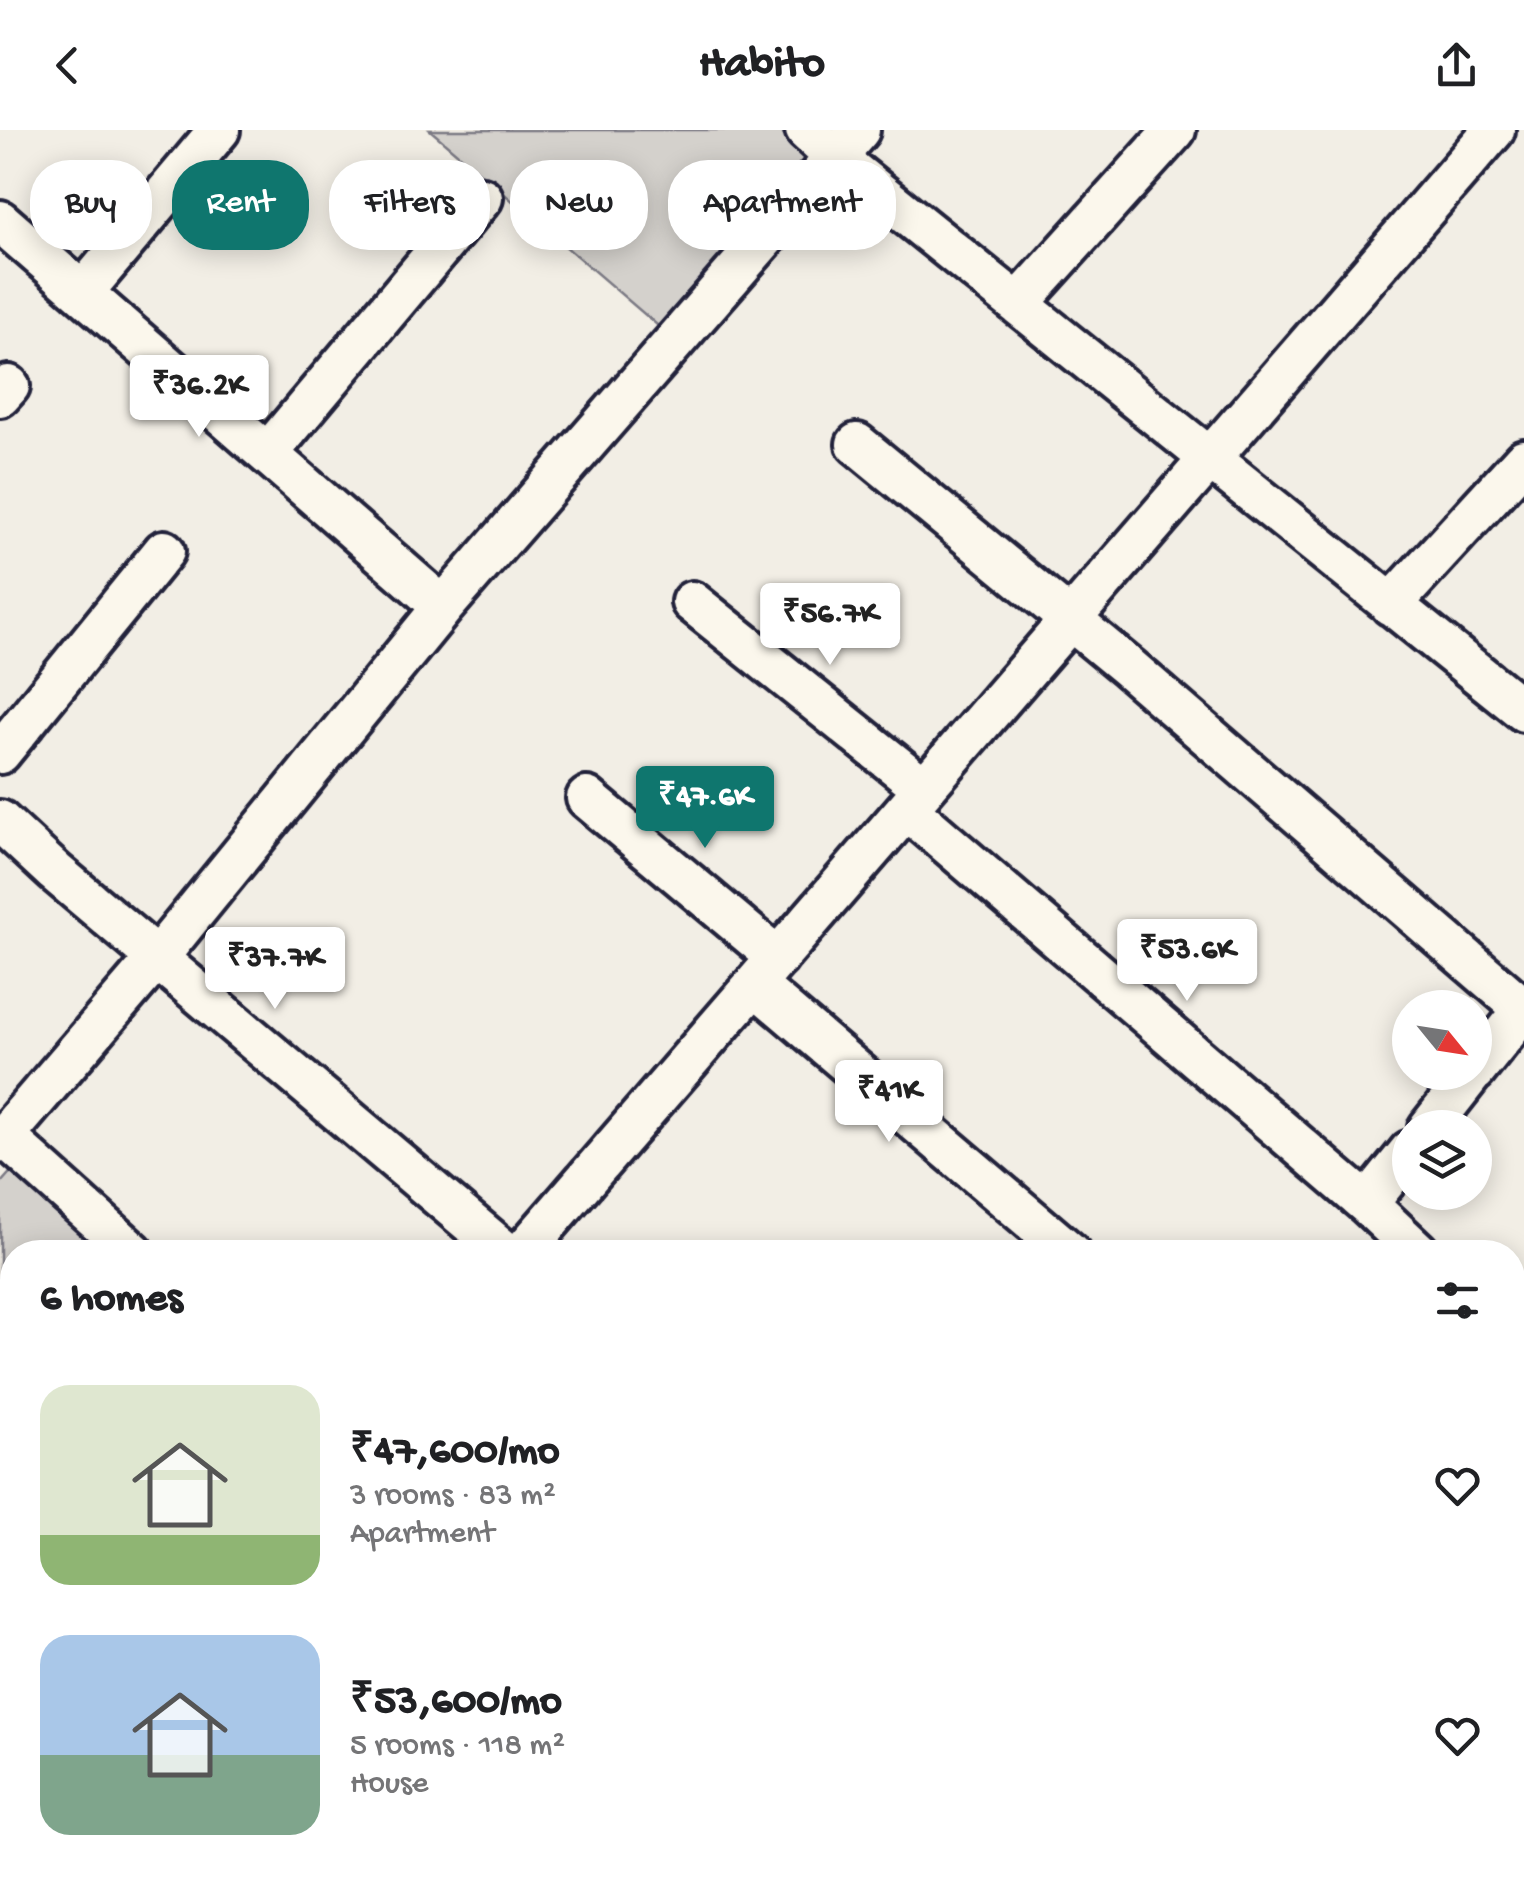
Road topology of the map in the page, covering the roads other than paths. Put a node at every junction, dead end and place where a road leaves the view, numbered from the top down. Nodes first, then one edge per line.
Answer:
1 (219, 130) edge
2 (1174, 130) edge
3 (1494, 130) edge
4 (833, 139) edge
5 (0, 221) edge
6 (438, 250) edge
7 (83, 292) junction
8 (1018, 304) junction
9 (857, 444) dead end
10 (268, 453) junction
11 (1210, 459) junction
12 (1524, 460) edge
13 (164, 551) dead end
14 (692, 602) dead end
15 (1391, 604) junction
16 (443, 607) junction
17 (1069, 621) junction
18 (1524, 712) edge
19 (0, 753) edge
20 (587, 798) dead end
21 (916, 799) junction
22 (0, 821) edge
23 (158, 958) junction
24 (766, 972) junction
25 (1524, 1010) edge
26 (1492, 1050) edge
27 (1460, 1090) edge
28 (1443, 1110) edge
29 (2, 1139) edge
30 (1392, 1173) edge
31 (1367, 1204) junction
32 (119, 1240) edge
33 (491, 1240) edge
34 (533, 1240) edge
35 (1056, 1240) edge
36 (1405, 1240) edge

1 - 7 street
2 - 8 street
3 - 11 street
4 - 8 street
4 - 16 street
5 - 7 street
6 - 10 street
7 - 10 street
8 - 11 street
9 - 17 street
10 - 16 street
11 - 15 street
11 - 17 street
12 - 15 street
13 - 19 street
14 - 21 street
15 - 18 street
16 - 23 street
17 - 21 street
17 - 25 street
20 - 24 street
21 - 24 street
21 - 31 street
22 - 23 street
23 - 29 street
23 - 33 street
24 - 34 street
24 - 35 street
25 - 26 street
27 - 28 street
29 - 32 street
30 - 31 street
31 - 36 street

